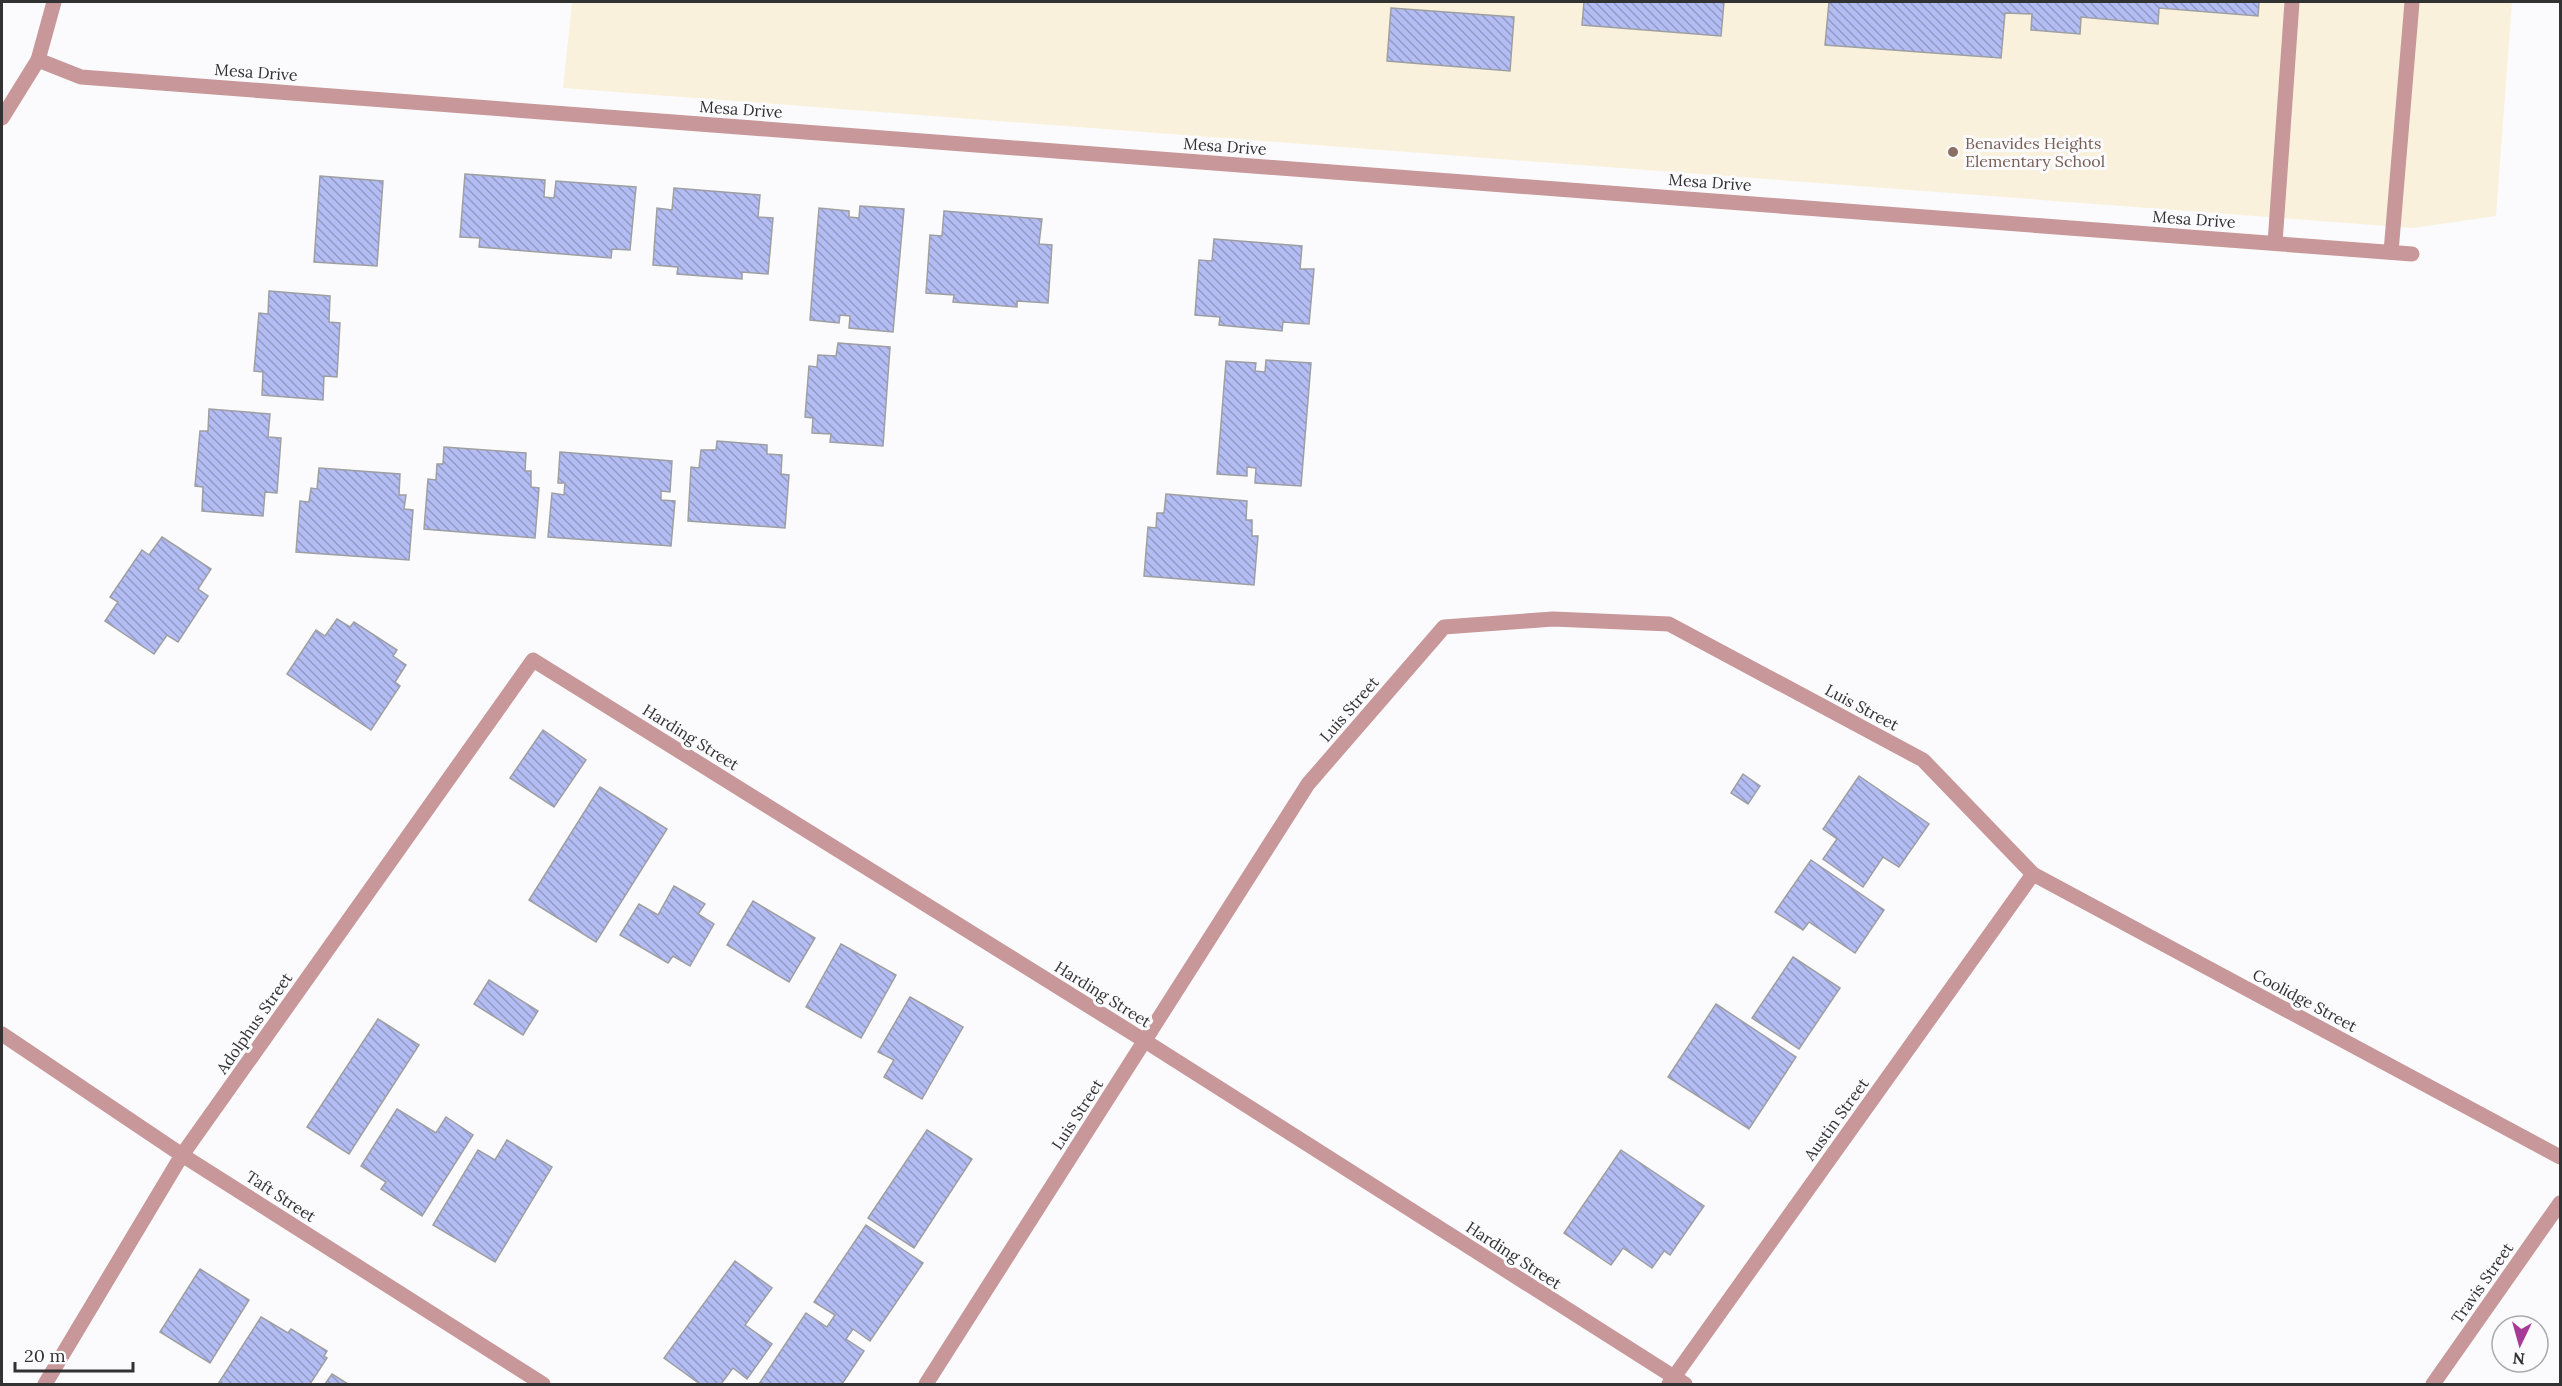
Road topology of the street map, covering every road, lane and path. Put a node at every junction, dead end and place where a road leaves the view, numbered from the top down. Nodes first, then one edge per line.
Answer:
1 (54, 2) edge
2 (2292, 2) edge
3 (2412, 2) edge
4 (38, 60) junction
5 (2, 118) edge
6 (2275, 243) junction
7 (2391, 252) junction
8 (2412, 254) dead end
9 (510, 693) joint
10 (2033, 874) junction
11 (2, 1034) edge
12 (1145, 1041) junction
13 (182, 1155) junction
14 (2560, 1158) edge
15 (2560, 1203) edge
16 (1676, 1382) edge
17 (45, 1384) edge
18 (543, 1384) edge
19 (926, 1384) edge
20 (2433, 1384) edge

1 - 4 street
2 - 6 street
3 - 7 street
4 - 5 street
4 - 6 street, Mesa Drive
6 - 7 street, Mesa Drive
7 - 8 street, Mesa Drive
9 - 12 street, Harding Street
9 - 13 street, Adolphus Street
10 - 12 street, Luis Street
10 - 14 street, Coolidge Street
10 - 16 street, Austin Street
11 - 13 street, Taft Street
12 - 16 street, Harding Street
12 - 19 street, Luis Street
13 - 17 street, Adolphus Street
13 - 18 street, Taft Street
15 - 20 street, Travis Street

